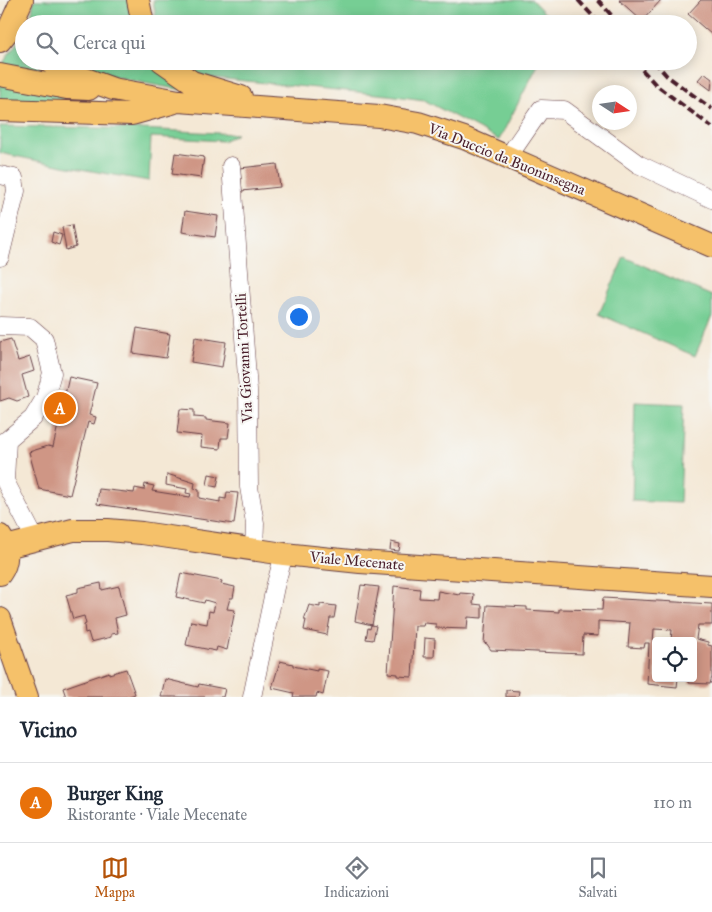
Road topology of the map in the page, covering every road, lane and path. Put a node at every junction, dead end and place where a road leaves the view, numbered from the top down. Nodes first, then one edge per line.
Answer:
1 (138, 0) edge
2 (141, 15) edge
3 (15, 20) edge
4 (0, 41) edge
5 (61, 70) edge
6 (175, 70) edge
7 (0, 75) edge
8 (113, 89) junction
9 (178, 101) junction
10 (0, 110) edge
11 (285, 110) junction
12 (508, 157) junction
13 (231, 166) dead end
14 (0, 175) edge
15 (712, 199) edge
16 (712, 246) edge
17 (0, 256) edge
18 (0, 326) edge
19 (4, 442) edge
20 (34, 539) junction
21 (3, 542) edge
22 (254, 550) junction
23 (284, 554) junction
24 (0, 574) edge
25 (712, 586) edge
26 (0, 619) edge
27 (26, 697) edge
28 (252, 697) edge

1 - 2 main road
3 - 4 main road
5 - 8 main road, Via Duccio da Buoninsegna
6 - 11 main road
7 - 8 main road, Via Duccio da Buoninsegna
8 - 9 main road, Via Duccio da Buoninsegna
9 - 10 main road
9 - 11 main road, Via Duccio da Buoninsegna
11 - 12 main road, Via Duccio da Buoninsegna
12 - 15 street
12 - 16 main road, Via Duccio da Buoninsegna
13 - 22 street, Via Giovanni Tortelli
14 - 17 street
18 - 19 street
19 - 20 street
20 - 21 main road, Viale Mecenate
20 - 22 main road, Viale Mecenate
21 - 24 main road
22 - 23 main road, Viale Mecenate
23 - 25 main road, Viale Mecenate
23 - 28 street
26 - 27 main road

